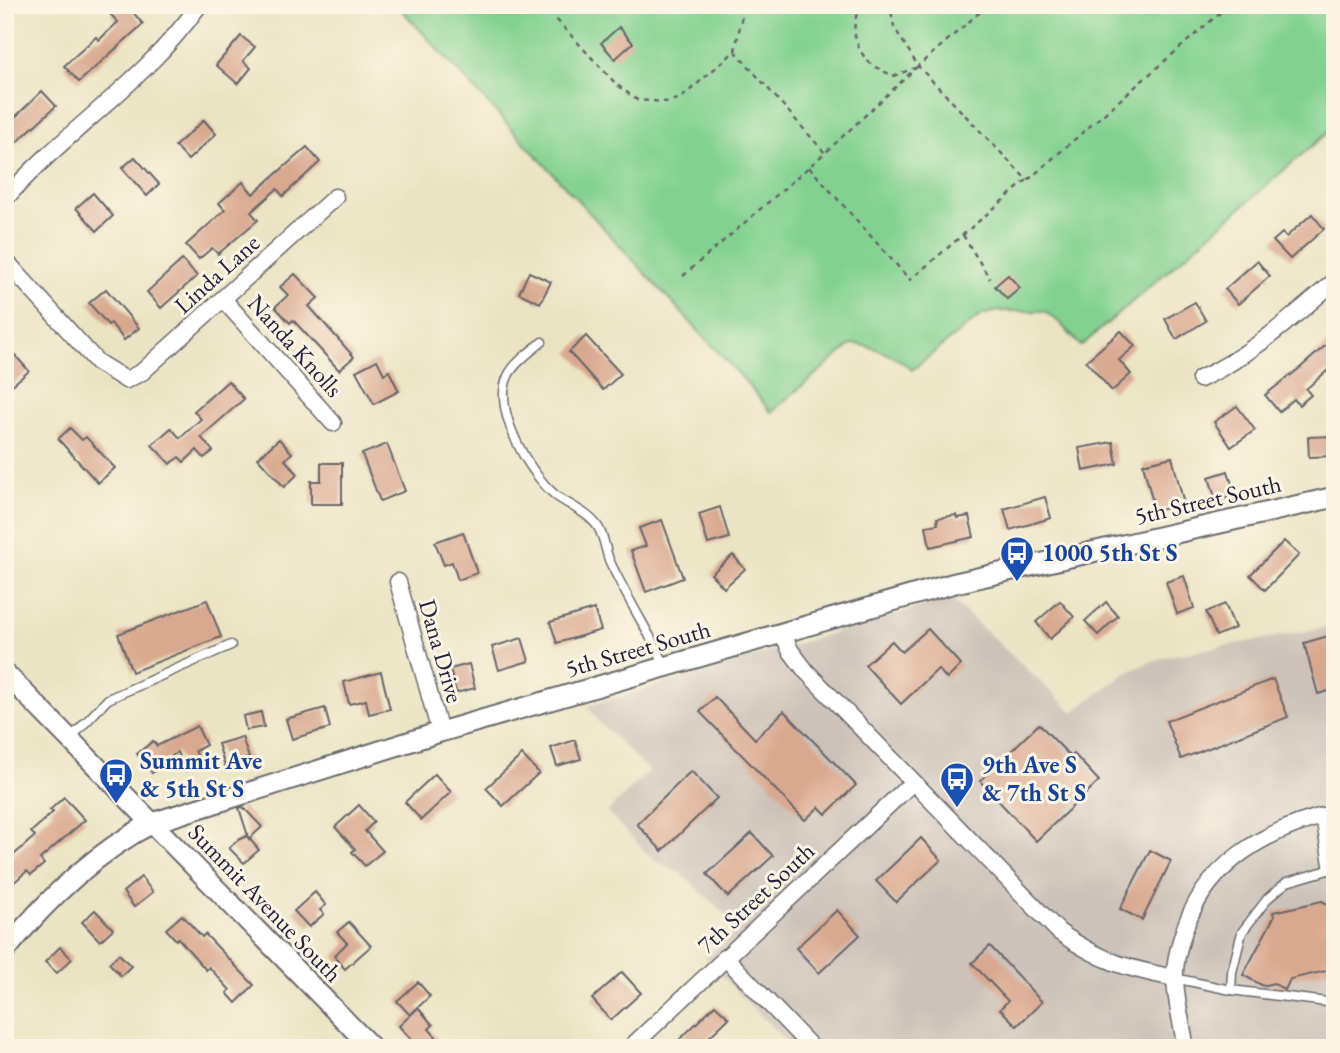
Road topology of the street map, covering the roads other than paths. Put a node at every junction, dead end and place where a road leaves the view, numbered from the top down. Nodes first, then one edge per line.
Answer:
1 (196, 6) edge
2 (335, 197) dead end
3 (5, 199) edge
4 (5, 260) edge
5 (1335, 281) edge
6 (223, 299) junction
7 (542, 342) dead end
8 (1200, 379) dead end
9 (333, 423) dead end
10 (1335, 497) edge
11 (398, 582) dead end
12 (783, 633) junction
13 (231, 645) dead end
14 (666, 667) junction
15 (5, 673) edge
16 (440, 732) junction
17 (69, 738) junction
18 (914, 782) junction
19 (1327, 815) edge
20 (152, 823) junction
21 (1332, 869) edge
22 (5, 951) edge
23 (724, 957) junction
24 (1174, 978) junction
25 (1231, 990) junction
26 (1335, 1003) edge
27 (372, 1048) edge
28 (630, 1048) edge
29 (812, 1048) edge
30 (1186, 1048) edge

1 - 3 street
2 - 6 street, Linda Lane
4 - 6 street, Linda Lane
5 - 8 street
6 - 9 street, Nanda Knolls
7 - 14 lane
10 - 12 street, 5th Street South
11 - 16 street, Dana Drive
12 - 14 street, 5th Street South
12 - 18 street
13 - 17 lane
14 - 16 street, 5th Street South
15 - 17 street, Summit Avenue South
16 - 20 street, 5th Street South
17 - 20 street, Summit Avenue South
18 - 23 street, 7th Street South
18 - 24 street
19 - 21 lane
19 - 24 street
20 - 22 street, 5th Street South
20 - 27 street, Summit Avenue South
21 - 25 lane
23 - 28 street, 7th Street South
23 - 29 street
24 - 25 lane
24 - 30 street
25 - 26 lane

